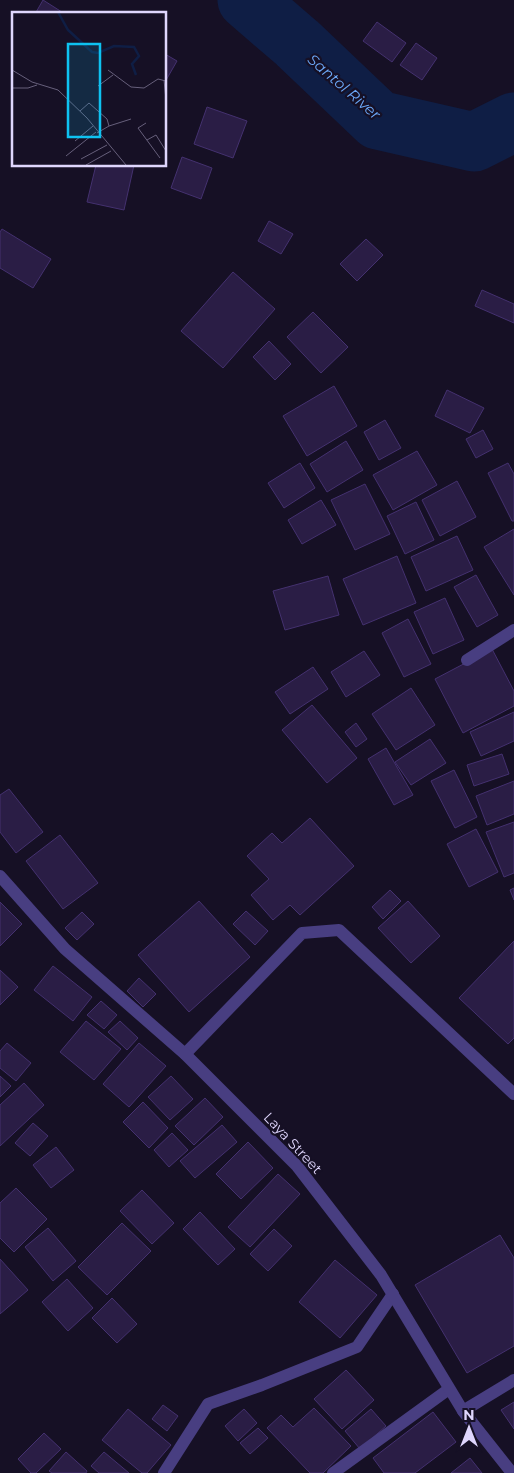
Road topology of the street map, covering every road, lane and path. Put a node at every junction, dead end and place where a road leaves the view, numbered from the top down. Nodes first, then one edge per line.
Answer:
1 (514, 630) edge
2 (467, 660) dead end
3 (0, 876) edge
4 (185, 1054) junction
5 (514, 1094) edge
6 (393, 1294) junction
7 (514, 1380) edge
8 (449, 1389) junction
9 (462, 1411) junction
10 (164, 1473) edge
11 (333, 1473) edge
12 (512, 1473) edge

1 - 2 street
3 - 4 street, Laya Street
4 - 5 street
4 - 6 street, Laya Street
6 - 8 street, Laya Street
6 - 10 street
7 - 9 street
8 - 9 street, Laya Street
8 - 11 street
9 - 12 street, Laya Street

